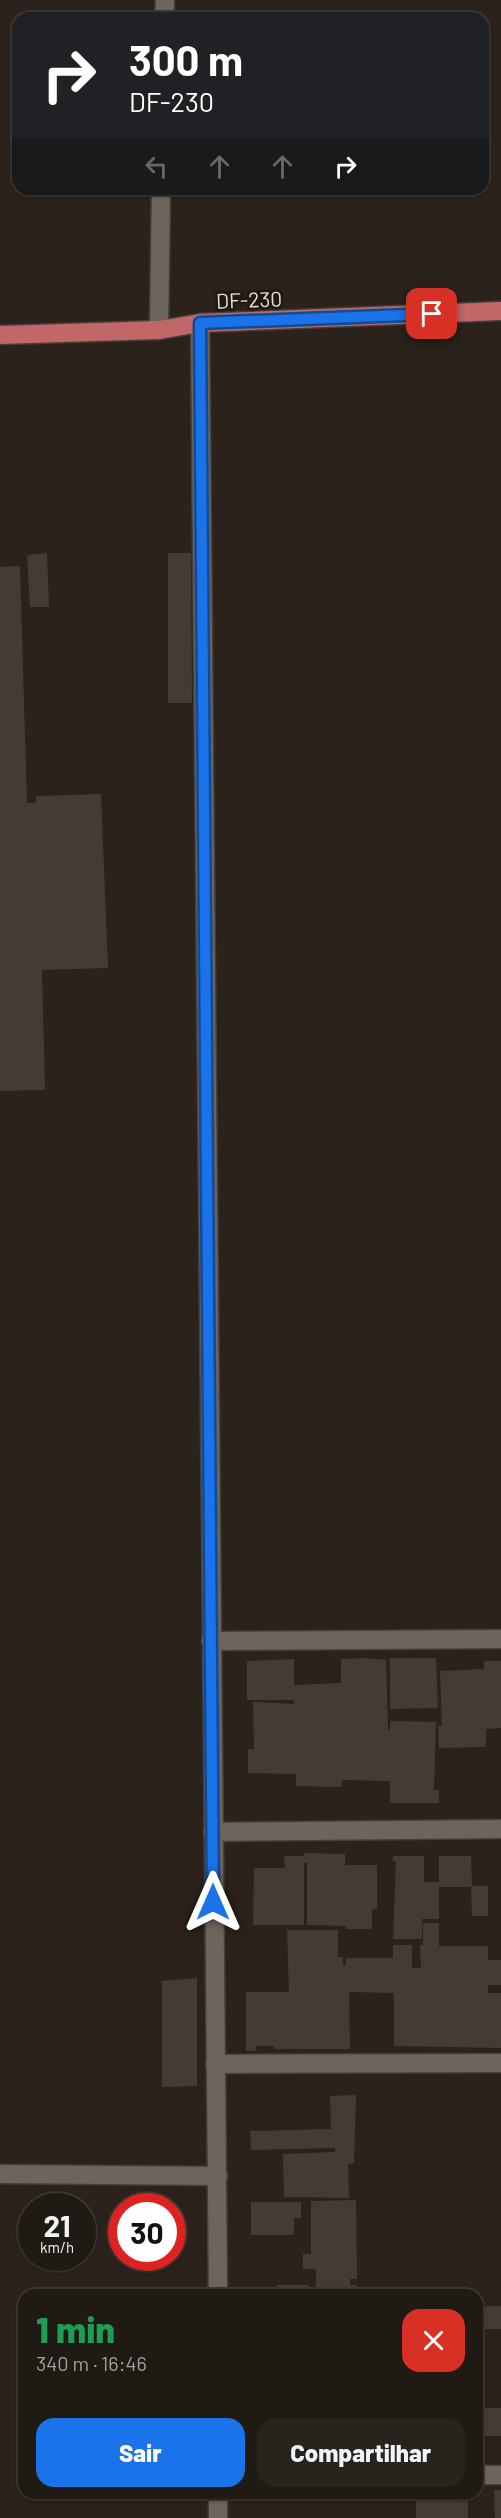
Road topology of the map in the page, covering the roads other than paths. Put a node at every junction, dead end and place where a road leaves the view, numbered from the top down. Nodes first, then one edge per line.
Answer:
1 (161, 195) edge
2 (501, 311) edge
3 (200, 323) junction
4 (159, 330) junction
5 (0, 335) edge
6 (501, 1640) edge
7 (211, 1641) junction
8 (501, 1829) edge
9 (213, 1832) junction
10 (501, 2063) edge
11 (214, 2064) junction
12 (0, 2174) edge
13 (218, 2176) junction
14 (218, 2289) edge
15 (483, 2475) edge
16 (501, 2475) edge
17 (218, 2499) edge
18 (218, 2518) edge

1 - 4 street
2 - 3 main road, DF-230 / DF-230
3 - 4 main road, DF-230 / DF-230
3 - 7 street
4 - 5 main road, DF-230 / DF-230
6 - 7 street
7 - 9 street
8 - 9 street
9 - 11 street
10 - 11 street
11 - 13 street
12 - 13 street
13 - 14 street
15 - 16 street
17 - 18 street

